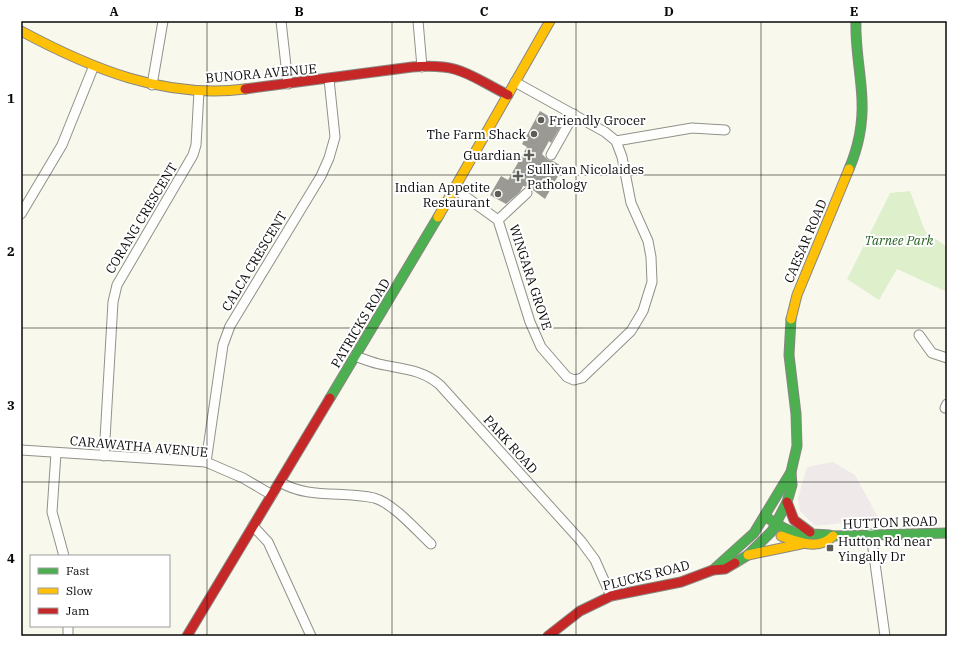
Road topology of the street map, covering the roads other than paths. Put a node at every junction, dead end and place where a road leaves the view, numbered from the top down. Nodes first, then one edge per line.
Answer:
1 (163, 21) edge
2 (281, 21) edge
3 (418, 21) edge
4 (550, 21) edge
5 (856, 21) edge
6 (21, 31) edge
7 (422, 67) junction
8 (93, 68) junction
9 (329, 79) junction
10 (515, 82) junction
11 (288, 84) junction
12 (152, 85) junction
13 (199, 91) junction
14 (508, 96) junction
15 (574, 114) junction
16 (725, 130) dead end
17 (616, 141) junction
18 (551, 155) dead end
19 (455, 189) junction
20 (527, 193) dead end
21 (21, 214) edge
22 (498, 220) junction
23 (919, 335) dead end
24 (355, 356) junction
25 (947, 358) edge
26 (21, 450) edge
27 (56, 453) junction
28 (104, 456) junction
29 (206, 462) junction
30 (791, 472) junction
31 (280, 482) junction
32 (272, 495) junction
33 (787, 502) junction
34 (764, 520) junction
35 (254, 526) junction
36 (774, 527) junction
37 (947, 533) edge
38 (813, 534) junction
39 (871, 534) junction
40 (833, 536) junction
41 (805, 543) junction
42 (431, 544) dead end
43 (748, 554) junction
44 (64, 555) edge
45 (713, 570) junction
46 (611, 596) junction
47 (188, 636) edge
48 (311, 636) edge
49 (548, 636) edge
50 (885, 636) edge

1 - 12 street
2 - 11 street
3 - 7 street
4 - 10 street, PATRICKS ROAD
5 - 30 street, CAESAR ROAD
6 - 8 street, BUNORA AVENUE
7 - 9 street, BUNORA AVENUE
7 - 14 street, BUNORA AVENUE
8 - 12 street, BUNORA AVENUE
8 - 21 street
9 - 11 street, BUNORA AVENUE
9 - 29 street, CALCA CRESCENT
10 - 14 street, PATRICKS ROAD
10 - 15 street
11 - 13 street, BUNORA AVENUE
12 - 13 street, BUNORA AVENUE
13 - 28 street, CORANG CRESCENT
14 - 19 street, PATRICKS ROAD
15 - 17 street
15 - 18 street
16 - 17 street
17 - 22 street, WINGARA GROVE
19 - 22 street, WINGARA GROVE
19 - 24 street, PATRICKS ROAD
20 - 22 street
23 - 25 street
24 - 31 street, PATRICKS ROAD
24 - 46 street, PARK ROAD
26 - 27 street, CARAWATHA AVENUE
27 - 28 street, CARAWATHA AVENUE
27 - 44 street
28 - 29 street, CARAWATHA AVENUE
29 - 32 street, CARAWATHA AVENUE
30 - 33 street, CAESAR ROAD
30 - 34 street, CAESAR ROAD
31 - 32 street, PATRICKS ROAD
31 - 42 street
32 - 35 street, PATRICKS ROAD
33 - 36 street, CAESAR ROAD
33 - 38 street
34 - 36 street, HUTTON ROAD
34 - 45 street, PLUCKS ROAD
35 - 47 street, PATRICKS ROAD
35 - 48 street
36 - 38 street, HUTTON ROAD
36 - 41 street, HUTTON ROAD
36 - 43 street, PLUCKS ROAD
37 - 39 street, HUTTON ROAD
38 - 40 street, HUTTON ROAD
39 - 40 street, HUTTON ROAD
39 - 50 street
40 - 41 street, HUTTON ROAD
41 - 43 street
43 - 45 street, PLUCKS ROAD
45 - 46 street, PLUCKS ROAD
46 - 49 street, PLUCKS ROAD

